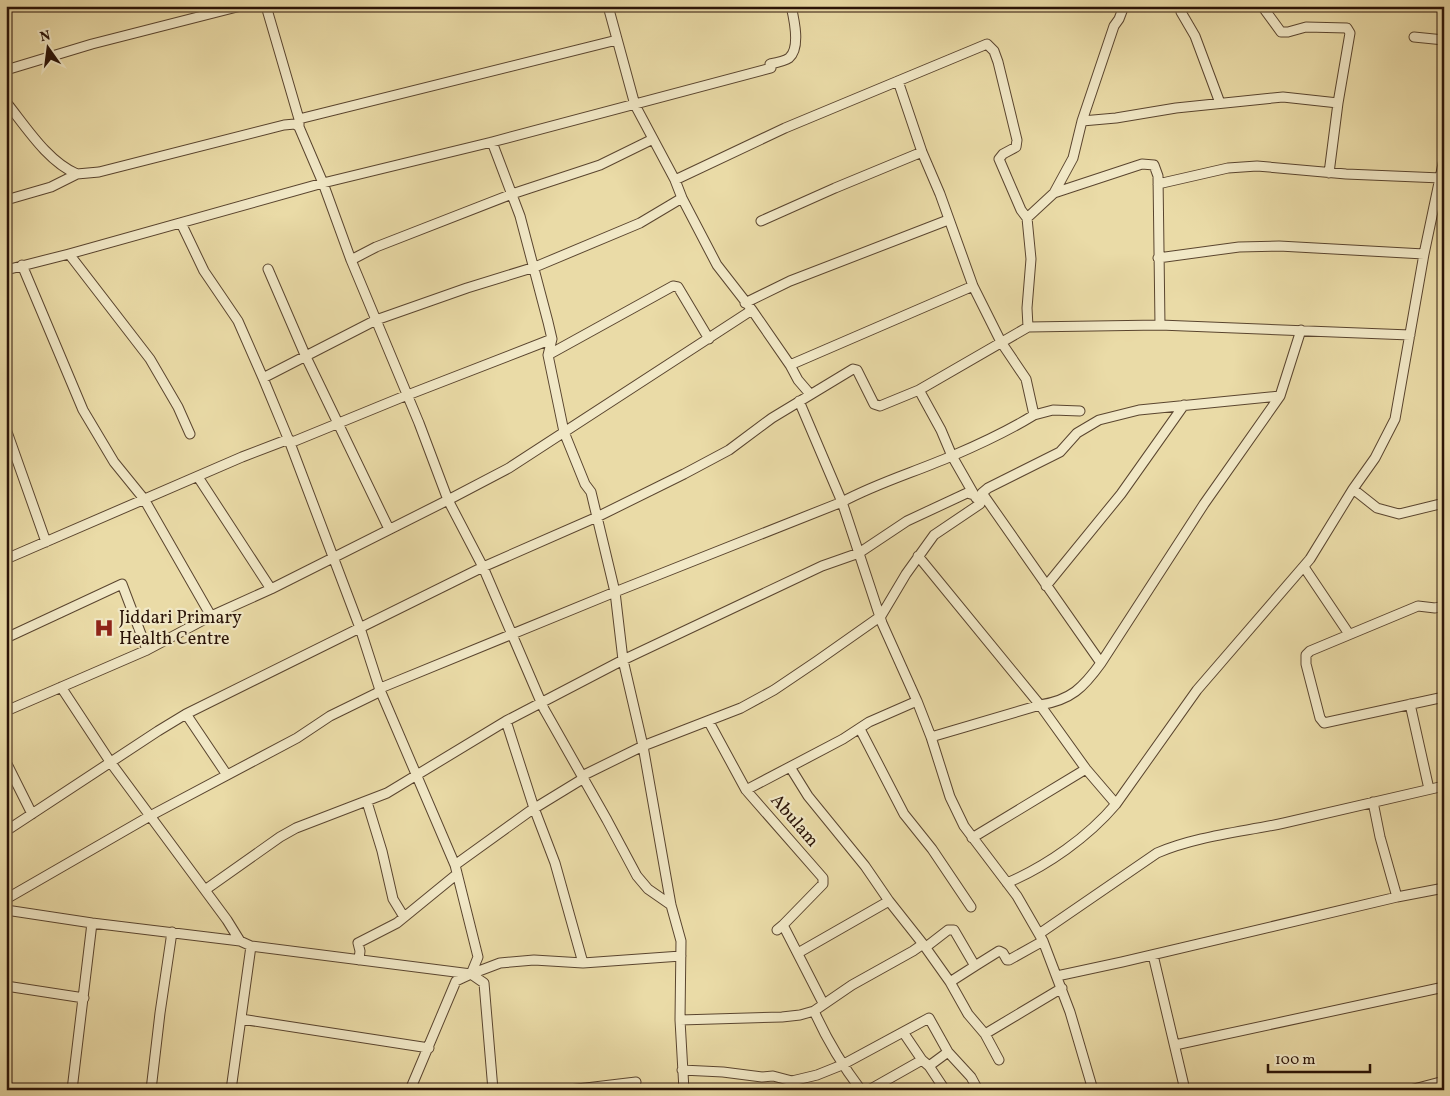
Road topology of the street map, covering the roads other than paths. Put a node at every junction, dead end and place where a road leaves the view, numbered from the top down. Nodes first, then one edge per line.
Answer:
1 (241, 6) edge
2 (266, 6) edge
3 (608, 6) edge
4 (791, 6) edge
5 (1124, 6) edge
6 (1183, 6) edge
7 (1262, 6) edge
8 (206, 10) edge
9 (1414, 37) dead end
10 (617, 40) junction
11 (1444, 40) edge
12 (6, 70) edge
13 (898, 81) junction
14 (6, 102) edge
15 (1220, 103) junction
16 (1338, 103) junction
17 (635, 105) junction
18 (1082, 121) junction
19 (299, 123) junction
20 (653, 139) junction
21 (492, 142) junction
22 (922, 152) junction
23 (1444, 159) edge
24 (1329, 173) junction
25 (77, 174) junction
26 (1441, 178) junction
27 (675, 180) junction
28 (323, 183) junction
29 (1158, 184) junction
30 (1054, 193) junction
31 (512, 194) junction
32 (682, 198) junction
33 (6, 200) edge
34 (1027, 218) junction
35 (948, 220) junction
36 (762, 221) dead end
37 (181, 223) junction
38 (69, 254) junction
39 (1424, 254) junction
40 (1158, 258) junction
41 (351, 260) junction
42 (22, 265) junction
43 (534, 267) junction
44 (268, 269) dead end
45 (6, 270) edge
46 (973, 286) junction
47 (745, 303) junction
48 (752, 310) junction
49 (376, 320) junction
50 (1160, 325) junction
51 (1028, 327) junction
52 (1302, 330) junction
53 (1410, 335) junction
54 (552, 339) junction
55 (709, 339) junction
56 (1001, 342) junction
57 (548, 355) junction
58 (306, 357) junction
59 (790, 366) junction
60 (263, 378) junction
61 (919, 390) junction
62 (810, 394) junction
63 (408, 396) junction
64 (1280, 396) junction
65 (799, 401) junction
66 (1184, 405) junction
67 (1080, 411) dead end
68 (1034, 415) junction
69 (340, 424) junction
70 (6, 429) edge
71 (564, 432) junction
72 (190, 434) dead end
73 (289, 441) junction
74 (952, 456) junction
75 (198, 477) junction
76 (1353, 489) junction
77 (978, 494) junction
78 (144, 499) junction
79 (448, 500) junction
80 (842, 502) junction
81 (1444, 503) edge
82 (597, 517) junction
83 (389, 529) junction
84 (46, 542) junction
85 (859, 553) junction
86 (918, 556) junction
87 (333, 558) junction
88 (6, 559) edge
89 (483, 567) junction
90 (1304, 567) junction
91 (1046, 586) junction
92 (271, 589) junction
93 (615, 592) junction
94 (1444, 606) edge
95 (211, 616) junction
96 (881, 616) junction
97 (360, 628) junction
98 (511, 634) junction
99 (1349, 634) junction
100 (6, 638) edge
101 (147, 650) junction
102 (623, 660) junction
103 (1101, 663) junction
104 (61, 687) junction
105 (380, 690) junction
106 (1444, 697) edge
107 (918, 701) junction
108 (541, 702) junction
109 (1410, 704) junction
110 (1040, 705) junction
111 (6, 711) edge
112 (186, 714) junction
113 (506, 722) junction
114 (709, 722) junction
115 (860, 729) junction
116 (931, 736) junction
117 (643, 746) junction
118 (111, 763) junction
119 (7, 764) edge
120 (790, 767) junction
121 (1086, 769) junction
122 (227, 775) junction
123 (416, 775) junction
124 (584, 778) junction
125 (1444, 786) edge
126 (1429, 789) junction
127 (746, 790) junction
128 (367, 802) junction
129 (1373, 802) junction
130 (1116, 804) junction
131 (534, 808) junction
132 (32, 814) junction
133 (150, 816) junction
134 (6, 831) edge
135 (972, 838) junction
136 (456, 870) junction
137 (1007, 883) junction
138 (1444, 888) edge
139 (204, 890) junction
140 (1397, 897) junction
141 (6, 899) edge
142 (889, 901) junction
143 (671, 906) junction
144 (971, 907) dead end
145 (6, 910) edge
146 (404, 917) junction
147 (92, 923) junction
148 (172, 932) junction
149 (1041, 938) junction
150 (240, 941) junction
151 (924, 945) junction
152 (251, 946) junction
153 (798, 953) junction
154 (1153, 955) junction
155 (681, 956) junction
156 (359, 960) junction
157 (583, 963) junction
158 (975, 966) junction
159 (471, 974) junction
160 (1057, 976) junction
161 (950, 982) junction
162 (6, 986) edge
163 (1444, 987) edge
164 (1062, 988) junction
165 (84, 998) junction
166 (823, 1003) junction
167 (814, 1011) junction
168 (241, 1019) junction
169 (680, 1020) junction
170 (903, 1032) junction
171 (985, 1034) junction
172 (1175, 1045) junction
173 (429, 1048) junction
174 (948, 1052) junction
175 (1000, 1060) dead end
176 (926, 1063) junction
177 (842, 1065) junction
178 (682, 1070) junction
179 (1444, 1081) edge
180 (636, 1082) dead end
181 (1090, 1088) edge
182 (72, 1090) edge
183 (151, 1090) edge
184 (231, 1090) edge
185 (410, 1090) edge
186 (493, 1090) edge
187 (569, 1090) edge
188 (684, 1090) edge
189 (861, 1090) edge
190 (869, 1090) edge
191 (945, 1090) edge
192 (978, 1090) edge
193 (1185, 1090) edge
194 (1410, 1090) edge

1 - 8 street
2 - 19 street
3 - 10 street
4 - 17 street
5 - 18 street
6 - 15 street
7 - 16 street
8 - 12 street
9 - 11 street
10 - 17 street
10 - 19 street
13 - 22 street
13 - 27 street
13 - 34 street
14 - 25 street
15 - 16 street
15 - 18 street
16 - 24 street
17 - 20 street
17 - 21 street
18 - 30 street
19 - 25 street
19 - 28 street
20 - 27 street
20 - 31 street
21 - 28 street
21 - 31 street
22 - 35 street
22 - 36 street
23 - 26 street
24 - 26 street
24 - 29 street
25 - 33 street
26 - 39 street
27 - 32 street
28 - 37 street
28 - 41 street
29 - 30 street
29 - 40 street
30 - 34 street
31 - 41 street
31 - 43 street
32 - 43 street
32 - 47 street
34 - 51 street
35 - 46 street
35 - 47 street
37 - 38 street
37 - 60 street
38 - 42 street
38 - 72 street
39 - 40 street
39 - 53 street
40 - 50 street
41 - 49 street
42 - 45 street
42 - 78 street
43 - 49 street
43 - 54 street
44 - 58 street
46 - 56 street
46 - 59 street
47 - 48 street
48 - 55 street
48 - 59 street
49 - 58 street
49 - 63 street
50 - 51 street
50 - 52 street
51 - 56 street
52 - 53 street
52 - 64 street
53 - 76 street
54 - 57 street
54 - 63 street
55 - 57 street
55 - 71 street
56 - 61 street
56 - 68 street
57 - 71 street
58 - 60 street
58 - 69 street
59 - 62 street
60 - 73 street
61 - 62 street
61 - 74 street
62 - 65 street
63 - 69 street
63 - 79 street
64 - 66 street
64 - 103 street
65 - 80 street
65 - 82 street
66 - 77 street
66 - 91 street
67 - 68 street
68 - 74 street
69 - 73 street
69 - 83 street
70 - 84 street
71 - 79 street
71 - 82 street
73 - 75 street
73 - 87 street
74 - 77 street
74 - 80 street
75 - 78 street
75 - 92 street
76 - 81 street
76 - 90 street
77 - 85 street
77 - 86 street
77 - 91 street
78 - 84 street
78 - 95 street
79 - 83 street
79 - 89 street
80 - 85 street
80 - 93 street
82 - 89 street
82 - 93 street
83 - 87 street
84 - 88 street
85 - 96 street
85 - 102 street
86 - 96 street
86 - 110 street
87 - 92 street
87 - 97 street
89 - 97 street
89 - 98 street
90 - 99 street
90 - 130 street
91 - 103 street
92 - 95 street
93 - 98 street
93 - 102 street
94 - 99 street
95 - 101 street
96 - 107 street
96 - 114 street
97 - 105 street
97 - 112 street
98 - 105 street
98 - 108 street
99 - 109 street
100 - 101 street
101 - 104 street
102 - 108 street
102 - 117 street
103 - 110 street
104 - 111 street
104 - 118 street
105 - 122 street
105 - 123 street
106 - 109 street
107 - 115 street
107 - 116 street
108 - 113 street
108 - 124 street
109 - 126 street
110 - 116 street
110 - 121 street
112 - 118 street
112 - 122 street
113 - 123 street
113 - 131 street
114 - 117 street
114 - 127 street, Abulam
115 - 120 street
115 - 144 street
116 - 135 street
117 - 124 street
117 - 143 street
118 - 132 street
118 - 133 street
119 - 132 street
120 - 127 street
120 - 142 street
121 - 130 street
121 - 135 street
122 - 133 street
123 - 128 street
123 - 136 street
124 - 131 street
124 - 143 street
125 - 126 street
126 - 129 street
127 - 153 street, Abulam
128 - 139 street
128 - 146 street
129 - 140 street
129 - 149 street
130 - 137 street
131 - 136 street
131 - 157 street
132 - 134 street
133 - 139 street
133 - 141 street
135 - 137 street
136 - 146 street
136 - 159 street
137 - 149 street
138 - 140 street
139 - 150 street
140 - 154 street
142 - 151 street
142 - 153 street
143 - 155 street
145 - 147 street
146 - 156 street
147 - 148 street
147 - 165 street
148 - 150 street
148 - 183 street
149 - 158 street
149 - 160 street
150 - 152 street
151 - 158 street
151 - 161 street
151 - 166 street
152 - 156 street
152 - 168 street
153 - 166 street
154 - 160 street
154 - 172 street
155 - 157 street
155 - 169 street
156 - 159 street
157 - 159 street
158 - 161 street
159 - 173 street
159 - 186 street
160 - 164 street
161 - 171 street
162 - 165 street
163 - 172 street
164 - 171 street
164 - 181 street
165 - 182 street
166 - 167 street
167 - 169 street
167 - 177 street
168 - 173 street
168 - 184 street
169 - 178 street
170 - 174 street
170 - 176 street
170 - 177 street
171 - 175 street
172 - 193 street
173 - 185 street
174 - 176 street
174 - 192 street
176 - 190 street
176 - 191 street
177 - 178 street
177 - 189 street
178 - 188 street
179 - 194 street
180 - 187 street

